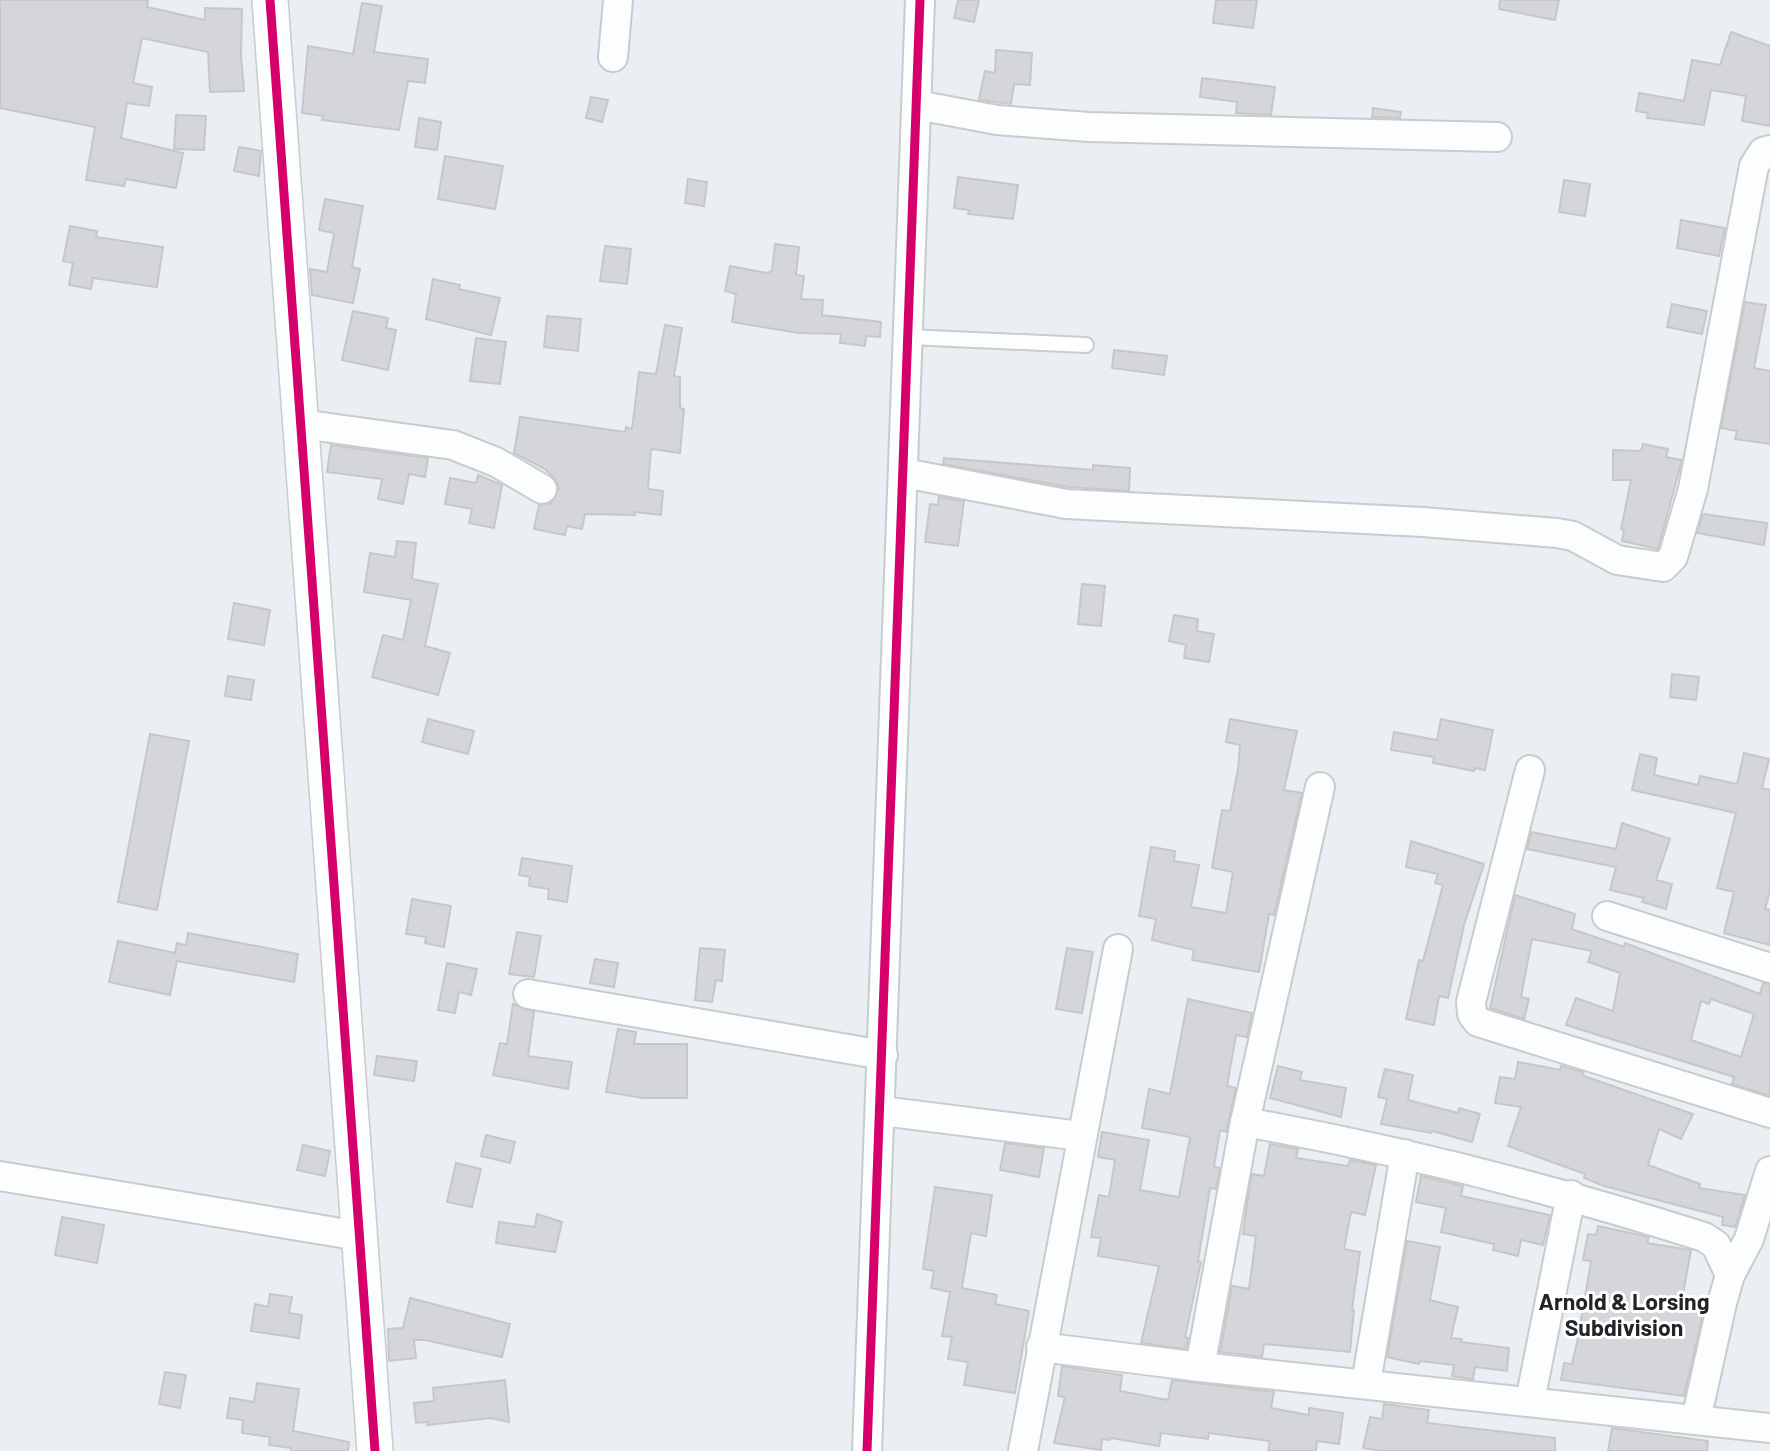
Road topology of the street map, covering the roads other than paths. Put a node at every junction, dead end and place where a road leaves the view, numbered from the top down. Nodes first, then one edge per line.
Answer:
1 (270, 0) edge
2 (618, 0) edge
3 (920, 0) edge
4 (614, 57) dead end
5 (917, 105) junction
6 (1497, 137) dead end
7 (1770, 150) edge
8 (909, 337) junction
9 (1086, 345) dead end
10 (301, 424) junction
11 (904, 474) junction
12 (542, 488) dead end
13 (1530, 770) dead end
14 (1320, 787) dead end
15 (1607, 916) dead end
16 (1118, 949) dead end
17 (1770, 968) edge
18 (528, 994) dead end
19 (883, 1055) junction
20 (882, 1111) junction
21 (1770, 1113) edge
22 (1245, 1122) junction
23 (1080, 1136) junction
24 (1405, 1154) junction
25 (1770, 1171) edge
26 (0, 1176) edge
27 (1571, 1195) junction
28 (359, 1236) junction
29 (1730, 1275) junction
30 (1041, 1347) junction
31 (1200, 1367) junction
32 (1366, 1383) junction
33 (1530, 1401) junction
34 (1696, 1420) junction
35 (1770, 1428) edge
36 (375, 1451) edge
37 (867, 1451) edge
38 (1023, 1451) edge

1 - 10 street
2 - 4 street
3 - 5 street
5 - 6 street
5 - 8 street
7 - 11 street
8 - 9 lane
8 - 11 street
10 - 12 street
10 - 28 street
11 - 19 street
13 - 21 street
14 - 22 street
15 - 17 street
16 - 23 street
18 - 19 street
19 - 20 street
20 - 23 street
20 - 37 street
22 - 24 street
22 - 31 street
23 - 30 street
24 - 27 street
24 - 32 street
25 - 29 street
26 - 28 street
27 - 29 street
27 - 33 street
28 - 36 street
29 - 34 street
30 - 31 street
30 - 38 street
31 - 32 street
32 - 33 street
33 - 34 street
34 - 35 street

